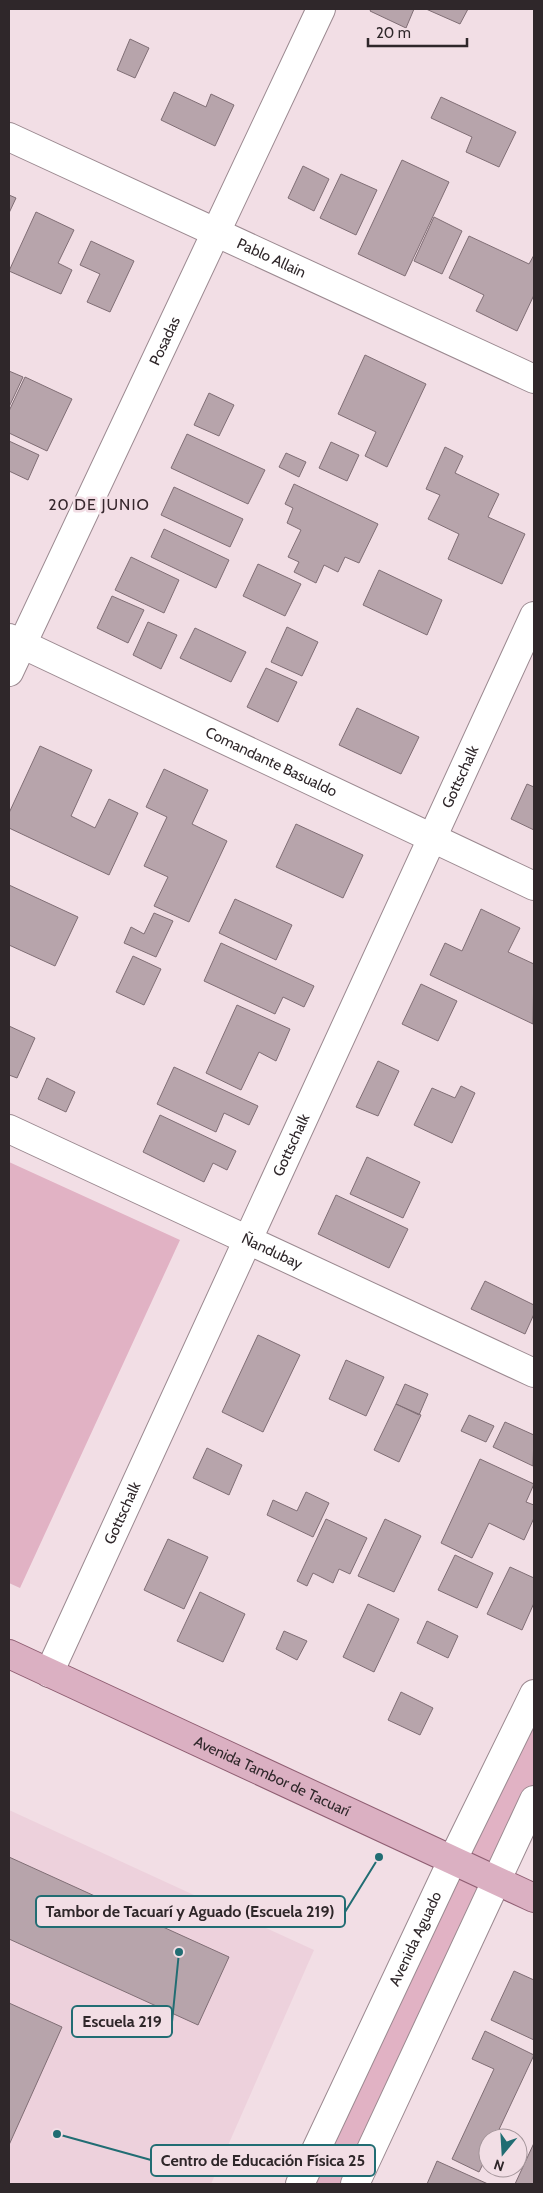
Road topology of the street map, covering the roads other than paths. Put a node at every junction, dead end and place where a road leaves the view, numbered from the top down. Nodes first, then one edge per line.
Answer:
1 (321, 9) edge
2 (9, 137) edge
3 (216, 232) junction
4 (534, 379) edge
5 (534, 616) edge
6 (15, 641) edge
7 (9, 672) edge
8 (432, 838) junction
9 (534, 886) edge
10 (9, 1129) edge
11 (247, 1240) junction
12 (534, 1373) edge
13 (9, 1654) edge
14 (49, 1673) junction
15 (534, 1694) edge
16 (534, 1800) edge
17 (452, 1861) junction
18 (496, 1881) junction
19 (534, 1898) edge
20 (300, 2184) edge
21 (356, 2184) edge

1 - 3 street, Posadas
2 - 3 street, Pablo Allain
3 - 4 street, Pablo Allain
3 - 6 street, Posadas
5 - 8 street, Gottschalk
6 - 7 street, Posadas
6 - 8 street, Comandante Basualdo
8 - 9 street, Comandante Basualdo
8 - 11 street, Gottschalk
10 - 11 street, Ñandubay
11 - 12 street, Ñandubay
11 - 14 street, Gottschalk
13 - 14 main road, Avenida Tambor de Tacuarí
14 - 17 main road, Avenida Tambor de Tacuarí
15 - 17 street, Avenida Aguado
16 - 18 street
17 - 18 main road, Avenida Tambor de Tacuarí
17 - 20 street, Avenida Aguado
18 - 19 main road, Avenida Tambor de Tacuarí
18 - 21 street

